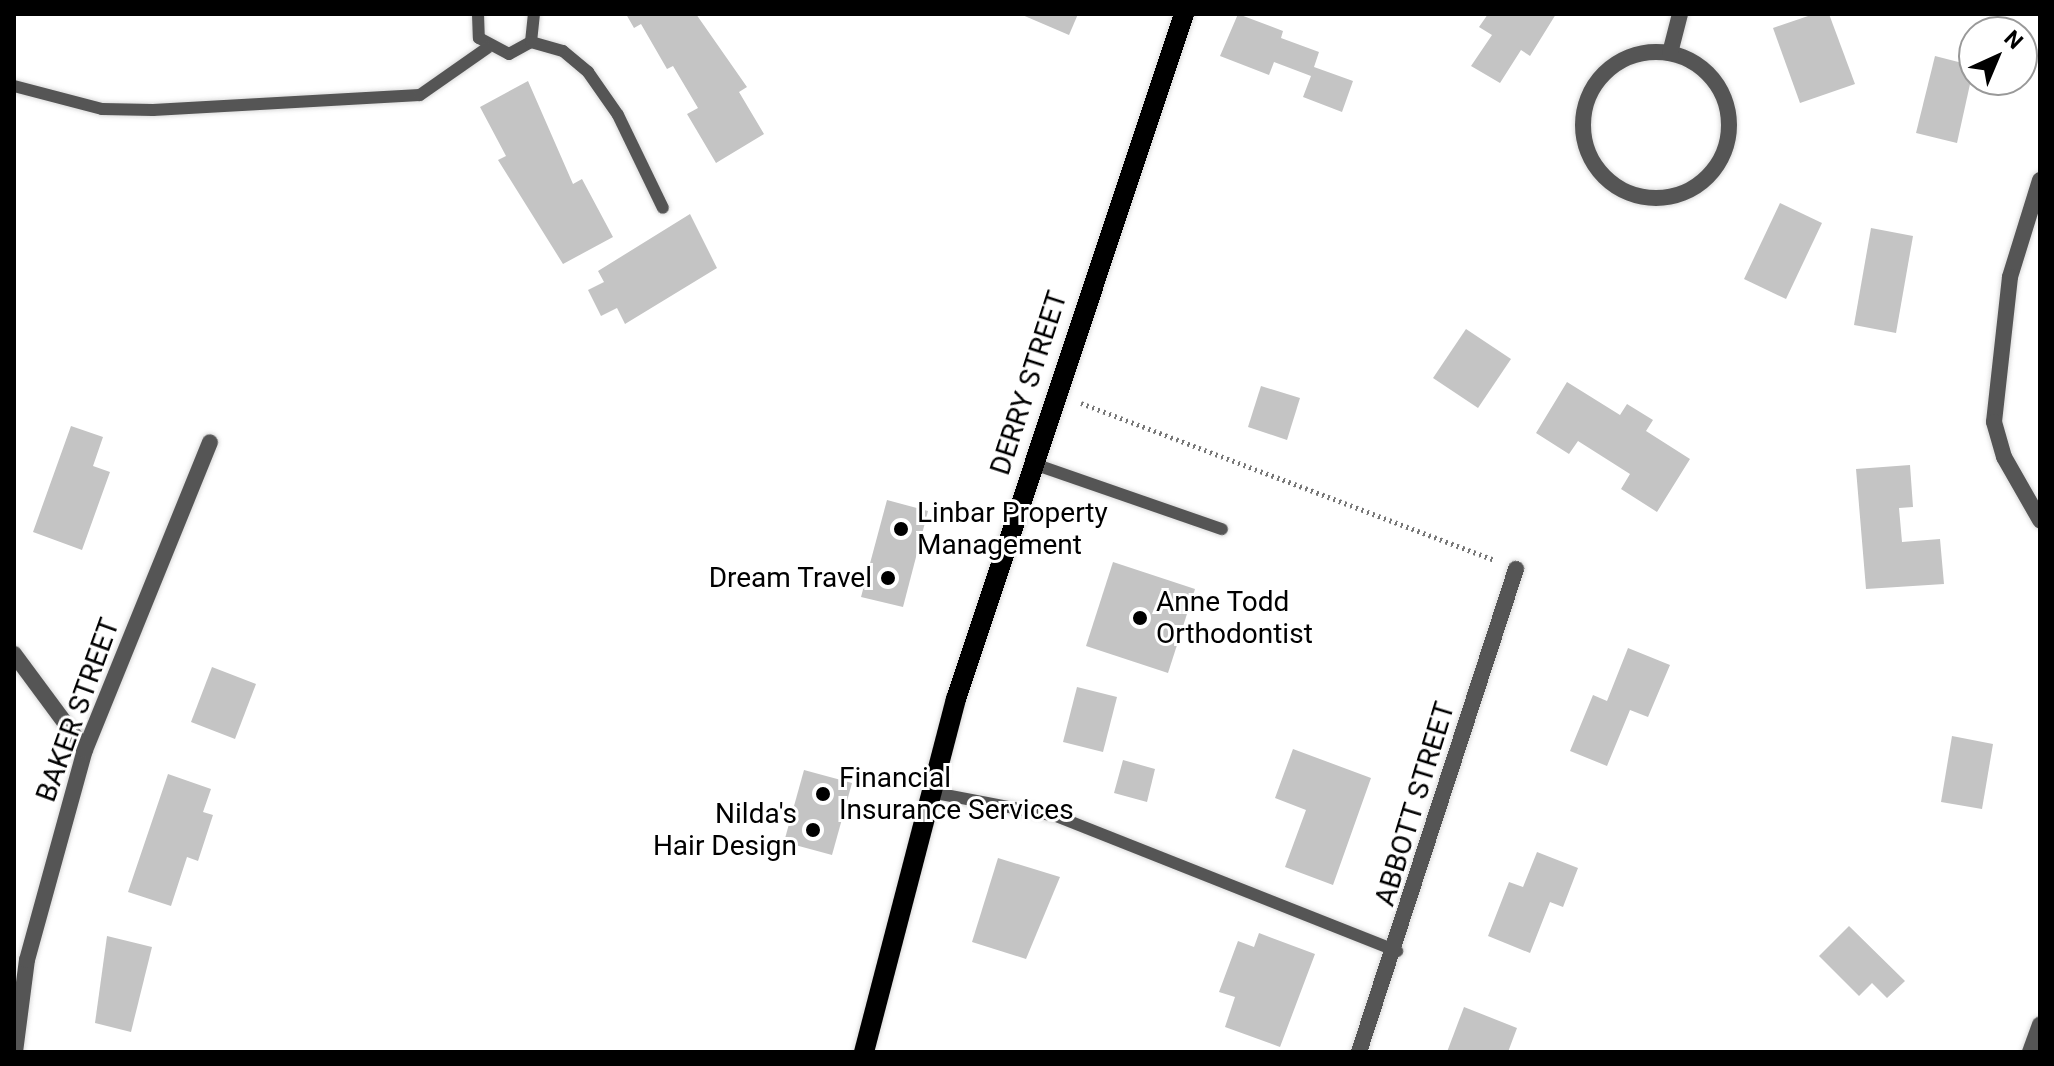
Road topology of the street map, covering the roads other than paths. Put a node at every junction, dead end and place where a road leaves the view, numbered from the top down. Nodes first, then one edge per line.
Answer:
1 (478, 14) edge
2 (534, 14) edge
3 (1184, 14) edge
4 (1680, 14) edge
5 (531, 42) junction
6 (487, 48) junction
7 (1670, 53) junction
8 (14, 86) edge
9 (2039, 186) edge
10 (663, 208) dead end
11 (210, 442) dead end
12 (1031, 463) junction
13 (2040, 520) edge
14 (1222, 529) dead end
15 (1516, 569) road end
16 (14, 654) edge
17 (85, 750) junction
18 (930, 792) junction
19 (1397, 951) junction
20 (2040, 1025) edge
21 (15, 1052) edge
22 (864, 1052) edge
23 (1359, 1052) edge
24 (2030, 1052) edge

1 - 6 lane
2 - 5 lane
3 - 12 main road, DERRY STREET
4 - 7 street
5 - 6 lane
5 - 10 lane
6 - 8 lane
7 - 7 street
9 - 13 street
11 - 17 street, BAKER STREET
12 - 14 lane
12 - 18 main road, DERRY STREET
15 - 19 street, ABBOTT STREET
16 - 17 street
17 - 21 street, BAKER STREET
18 - 19 lane
18 - 22 main road, DERRY STREET
19 - 23 street, ABBOTT STREET
20 - 24 street

